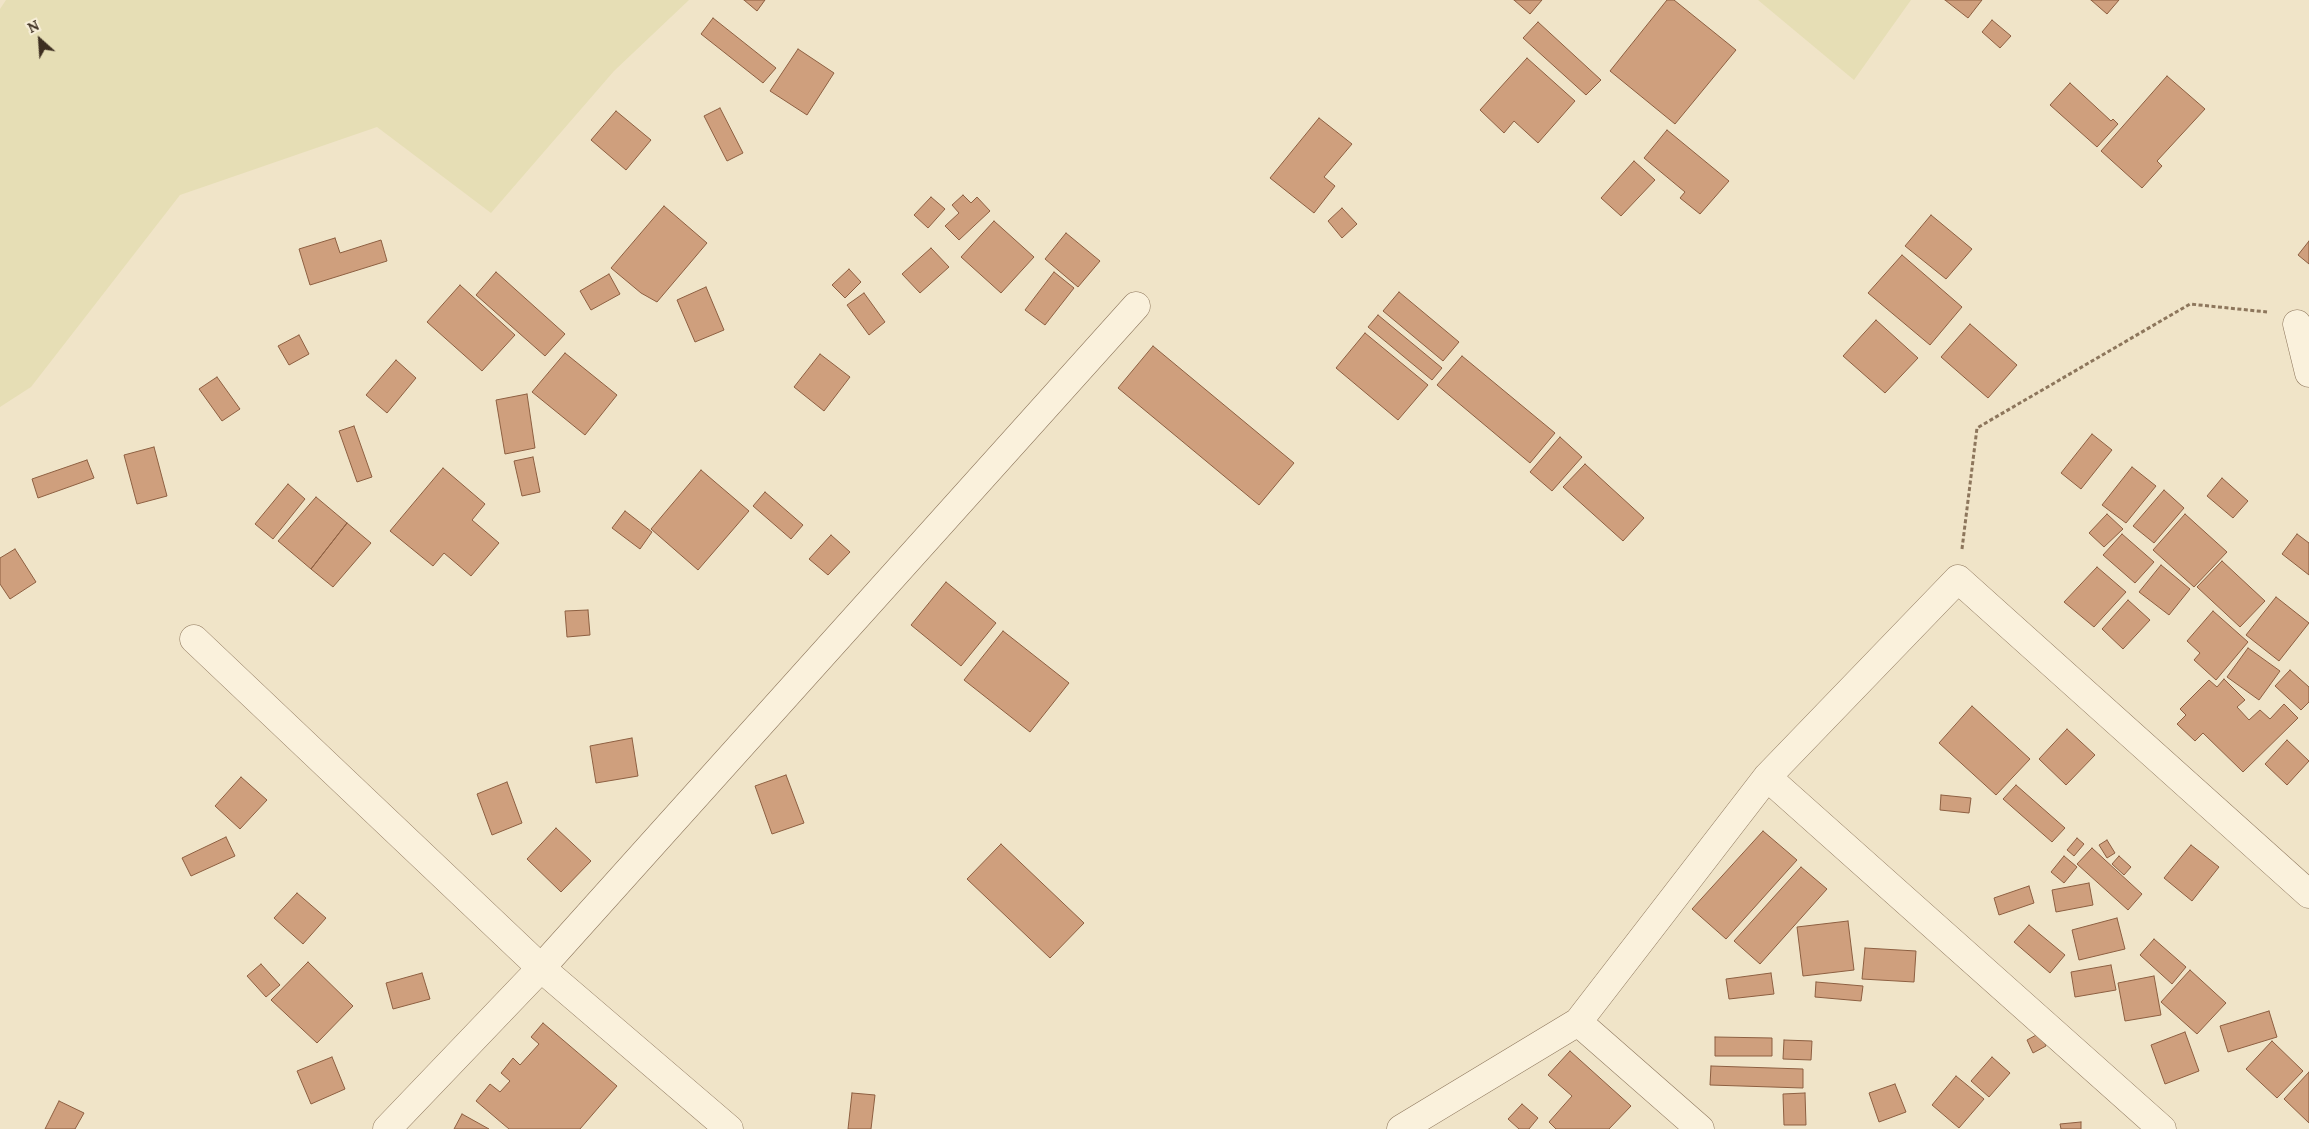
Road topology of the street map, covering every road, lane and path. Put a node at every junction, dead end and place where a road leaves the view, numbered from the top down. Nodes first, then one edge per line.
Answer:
1 (1136, 306) dead end
2 (2297, 324) joint
3 (2309, 373) edge
4 (1958, 579) junction
5 (194, 640) dead end
6 (1768, 777) junction
7 (2309, 894) edge
8 (541, 968) junction
9 (1578, 1022) junction
10 (387, 1129) edge
11 (729, 1129) edge
12 (1401, 1129) edge
13 (1700, 1129) edge
14 (2162, 1129) edge

1 - 8 street
2 - 3 street
2 - 4 path
4 - 6 street
4 - 7 street
5 - 8 street
6 - 9 street
6 - 14 street
8 - 10 street
8 - 11 street
9 - 12 street
9 - 13 street

